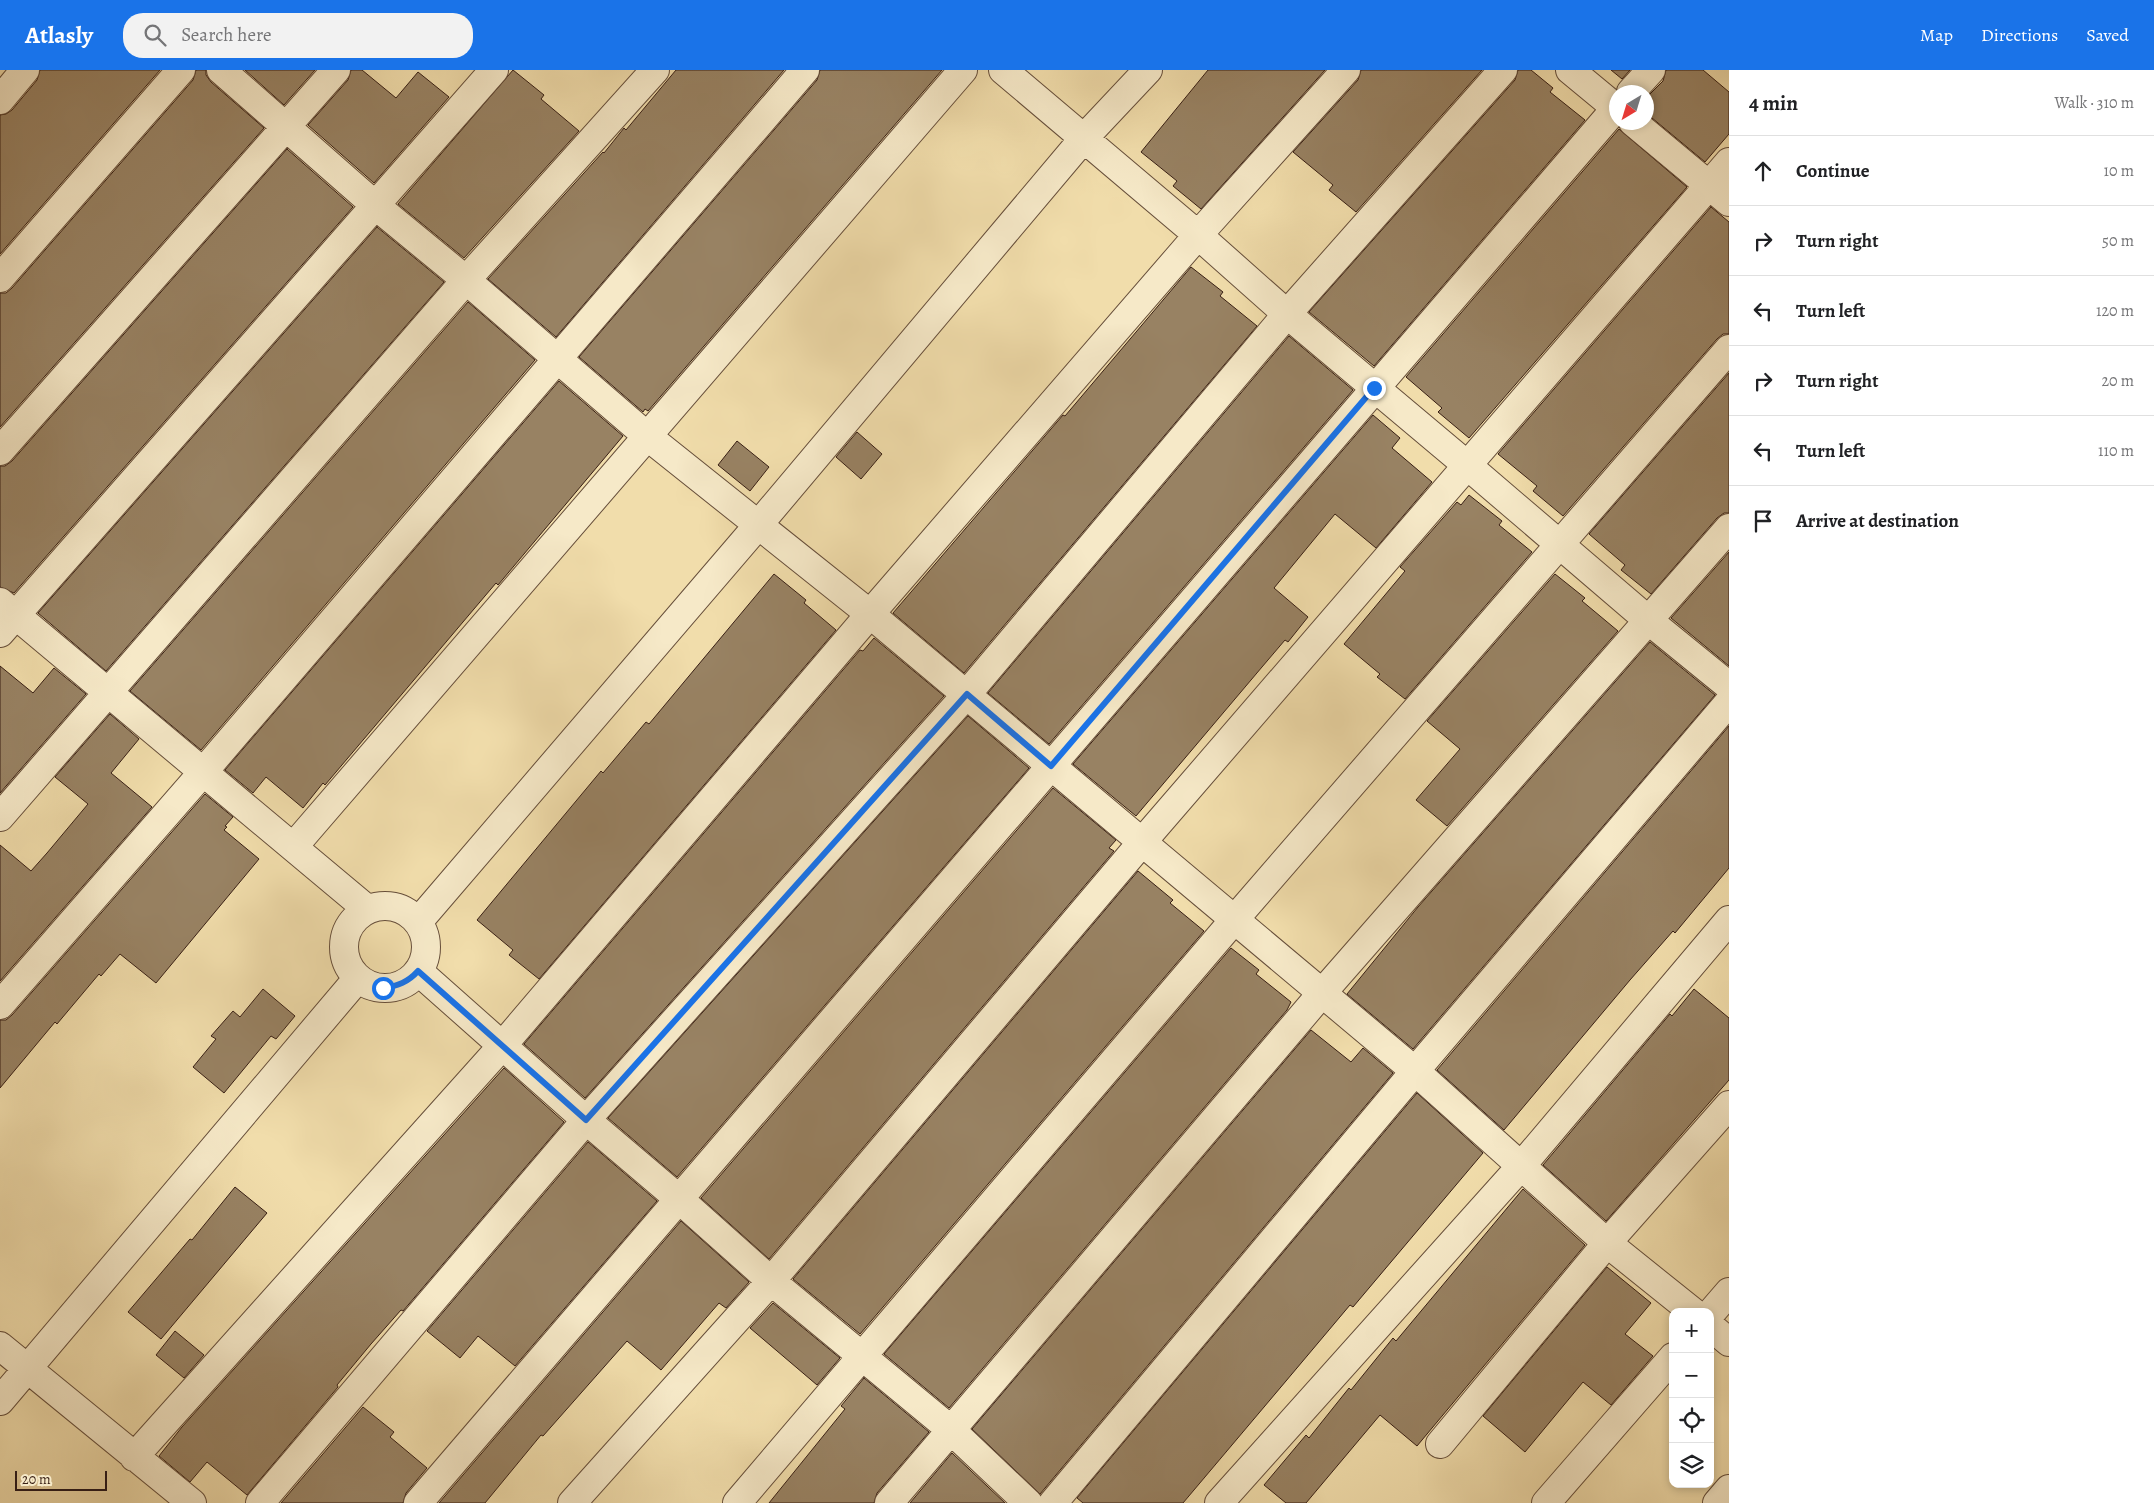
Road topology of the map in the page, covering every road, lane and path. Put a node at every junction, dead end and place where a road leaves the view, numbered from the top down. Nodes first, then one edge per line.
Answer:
1 (26, 70) edge
2 (181, 70) edge
3 (221, 70) edge
4 (336, 70) edge
5 (494, 70) edge
6 (655, 70) edge
7 (805, 70) edge
8 (962, 70) edge
9 (1003, 70) edge
10 (1148, 70) edge
11 (1346, 70) edge
12 (1503, 70) edge
13 (1570, 70) edge
14 (1651, 70) edge
15 (1637, 85) edge
16 (0, 100) edge
17 (1609, 102) edge
18 (1609, 116) edge
19 (286, 126) junction
20 (1643, 130) edge
21 (1084, 138) junction
22 (1729, 162) edge
23 (1708, 185) junction
24 (1729, 202) edge
25 (376, 206) junction
26 (1198, 236) junction
27 (0, 278) edge
28 (466, 280) junction
29 (1287, 314) junction
30 (1729, 349) edge
31 (557, 359) junction
32 (1374, 388) junction
33 (647, 436) junction
34 (0, 451) edge
35 (1468, 466) junction
36 (758, 524) junction
37 (1729, 528) edge
38 (1560, 545) junction
39 (870, 614) junction
40 (5, 617) edge
41 (1648, 620) junction
42 (1729, 686) edge
43 (108, 694) junction
44 (967, 694) junction
45 (1729, 702) edge
46 (1051, 766) junction
47 (204, 771) junction
48 (0, 817) edge
49 (1142, 841) junction
50 (294, 846) junction
51 (367, 909) junction
52 (1234, 920) junction
53 (1729, 920) edge
54 (418, 922) junction
55 (418, 971) junction
56 (358, 978) junction
57 (1322, 993) junction
58 (0, 1005) edge
59 (502, 1046) junction
60 (1415, 1071) junction
61 (1729, 1104) edge
62 (586, 1120) junction
63 (1522, 1165) junction
64 (679, 1199) junction
65 (1607, 1243) junction
66 (771, 1281) junction
67 (1729, 1292) edge
68 (1688, 1308) edge
69 (1714, 1309) edge
70 (1714, 1329) edge
71 (1729, 1342) edge
72 (0, 1346) edge
73 (861, 1358) junction
74 (1669, 1362) edge
75 (26, 1370) junction
76 (0, 1401) edge
77 (950, 1429) junction
78 (1440, 1444) dead end
79 (134, 1457) junction
80 (1729, 1489) edge
81 (192, 1503) edge
82 (260, 1503) edge
83 (418, 1503) edge
84 (572, 1503) edge
85 (737, 1503) edge
86 (889, 1503) edge
87 (1028, 1503) edge
88 (1053, 1503) edge
89 (1219, 1503) edge
90 (1546, 1503) edge
91 (1717, 1503) edge

1 - 16 street
2 - 27 street
3 - 19 street
4 - 19 street
5 - 25 street
6 - 28 street
7 - 31 street
8 - 33 street
9 - 21 street
10 - 21 street
11 - 26 street
12 - 29 street
13 - 17 street
14 - 15 street
18 - 32 street
19 - 25 street
19 - 34 street
20 - 23 street
21 - 26 street
21 - 36 street
22 - 23 street
23 - 24 street
23 - 35 street
25 - 28 street
25 - 40 street
26 - 29 street
26 - 39 street
28 - 31 street
28 - 43 street
29 - 32 street
29 - 44 street
30 - 38 street
31 - 33 street
31 - 47 street
32 - 35 street
32 - 46 street
33 - 36 street
33 - 50 street
35 - 38 street
35 - 49 street
36 - 39 street
36 - 54 street
37 - 41 street
38 - 41 street
38 - 52 street
39 - 44 street
39 - 59 street
40 - 43 street
41 - 42 street
41 - 57 street
43 - 47 street
43 - 48 street
44 - 46 street
44 - 62 street
45 - 60 street
46 - 49 street
46 - 64 street
47 - 50 street
47 - 58 street
49 - 52 street
49 - 66 street
50 - 51 street
51 - 54 street
51 - 56 street
52 - 57 street
52 - 73 street
53 - 63 street
54 - 55 street
55 - 56 street
55 - 59 street
56 - 75 street
57 - 60 street
57 - 77 street
59 - 62 street
59 - 79 street
60 - 63 street
60 - 88 street
61 - 65 street
62 - 64 street
62 - 82 street
63 - 65 street
63 - 89 street
64 - 66 street
64 - 83 street
65 - 68 street
65 - 78 street
66 - 73 street
66 - 84 street
67 - 69 street
70 - 71 street
72 - 75 street
73 - 77 street
73 - 85 street
74 - 90 street
75 - 76 street
75 - 79 street
77 - 86 street
77 - 87 street
79 - 81 street
80 - 91 street

